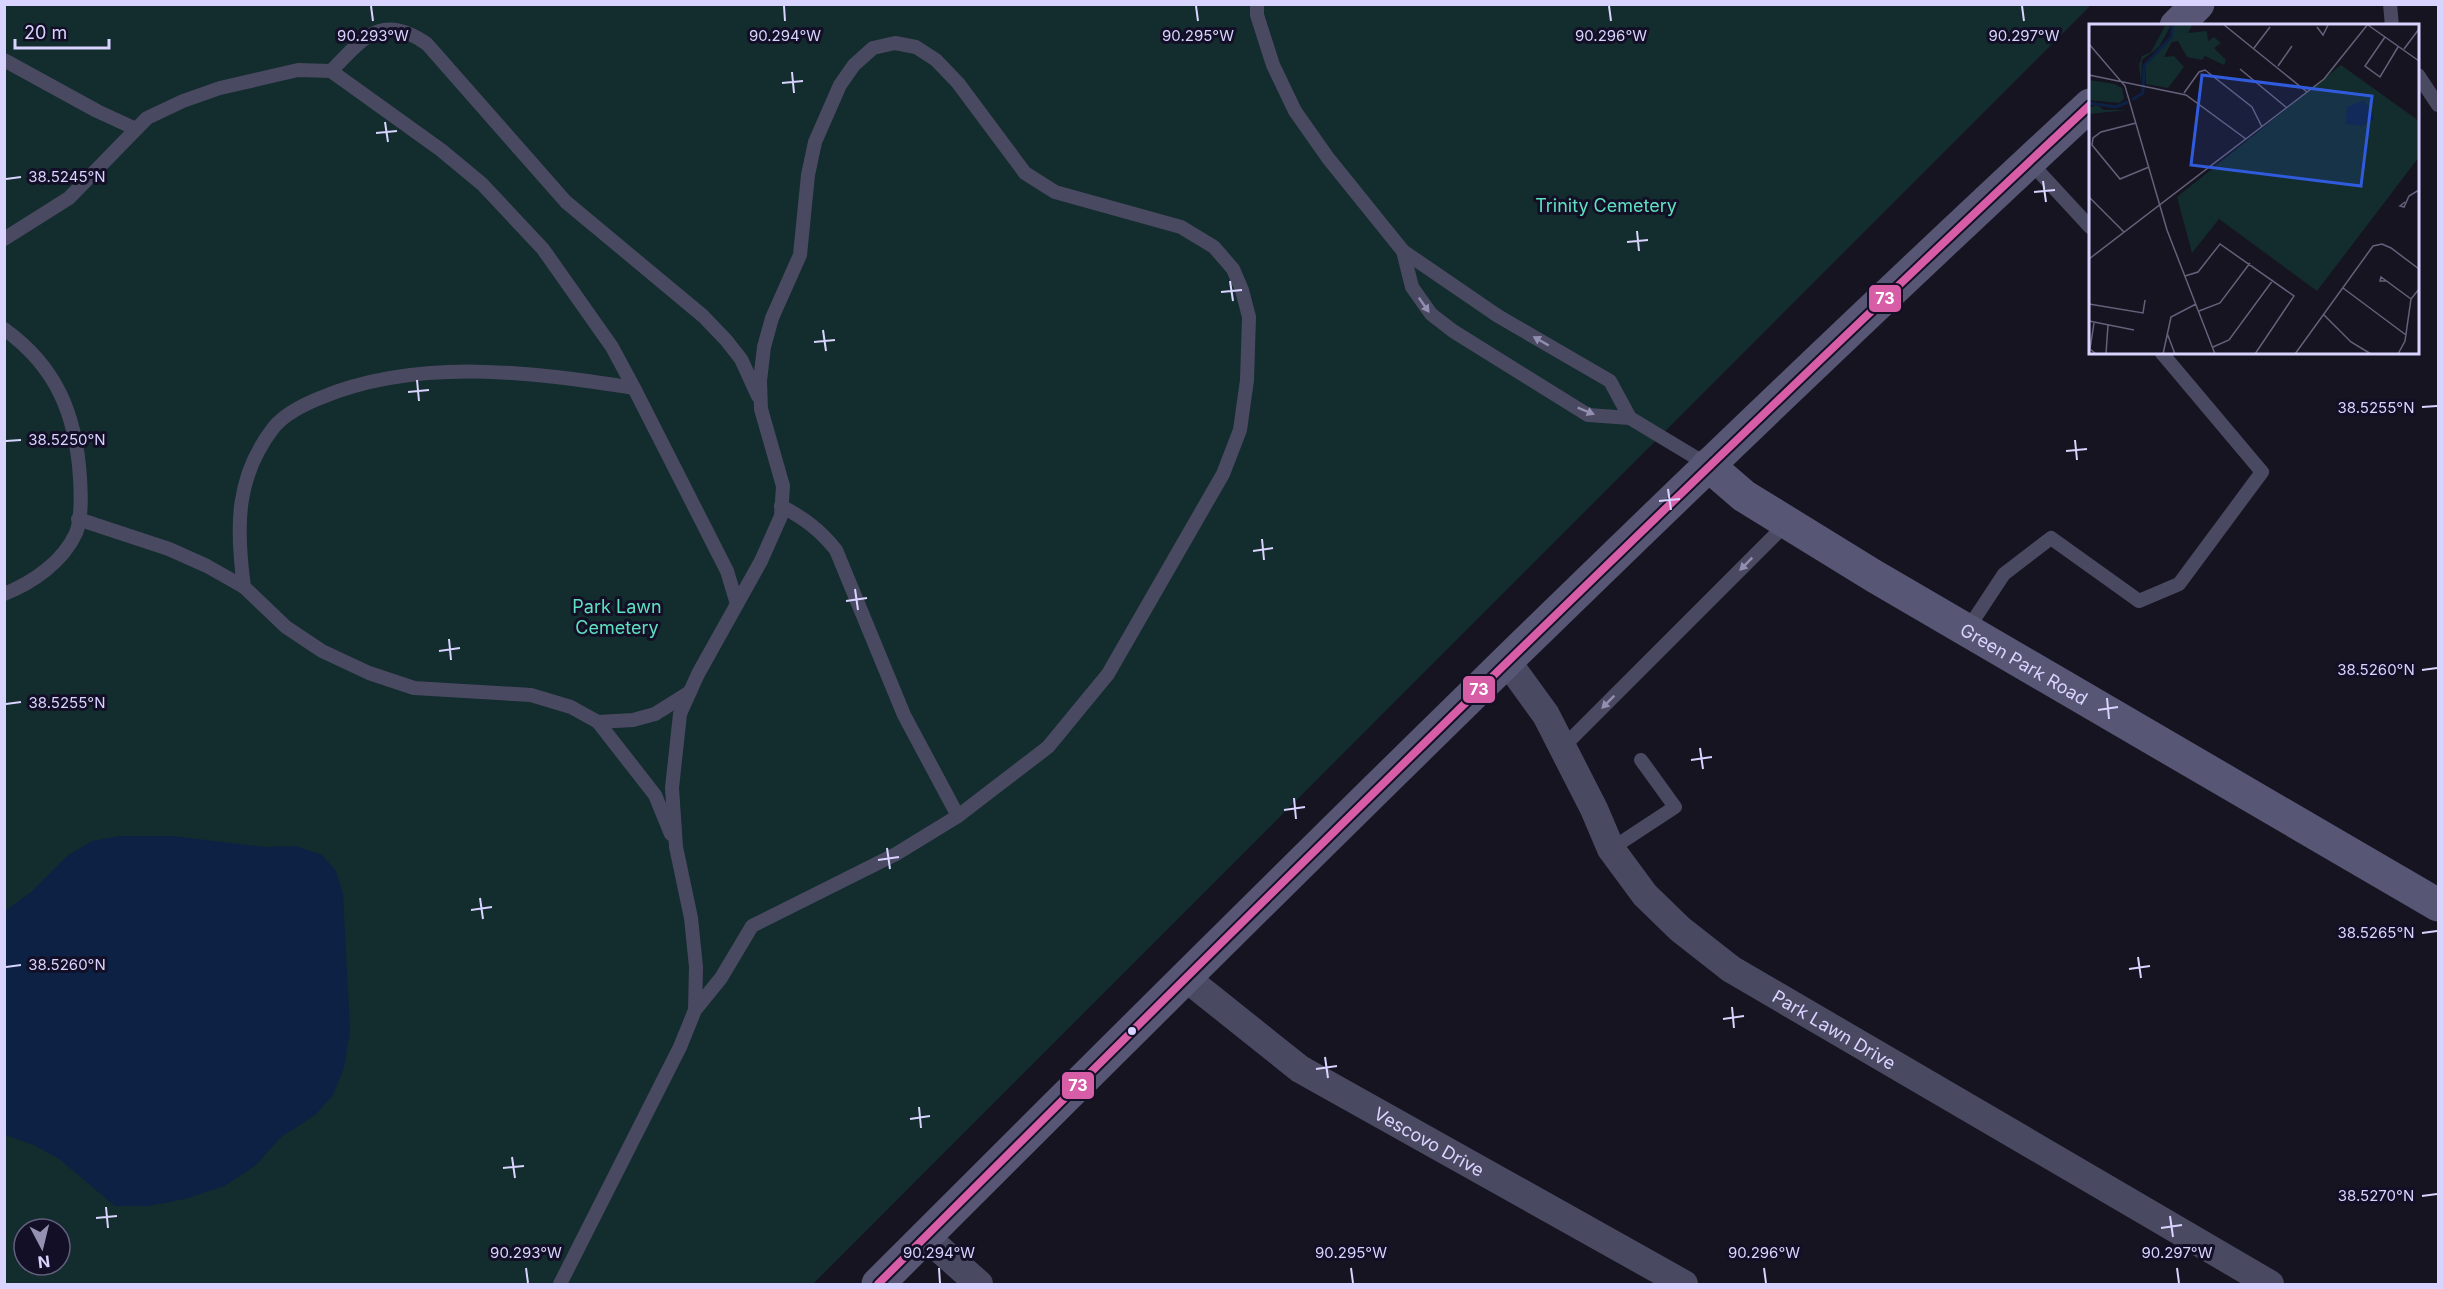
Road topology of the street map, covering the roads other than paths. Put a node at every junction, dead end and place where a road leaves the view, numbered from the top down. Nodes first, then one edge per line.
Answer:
1 (1257, 4) edge
2 (2198, 4) edge
3 (2390, 4) edge
4 (2178, 24) edge
5 (2392, 24) edge
6 (4, 60) edge
7 (331, 70) junction
8 (2419, 76) edge
9 (2439, 105) edge
10 (2089, 107) edge
11 (136, 129) junction
12 (2029, 162) junction
13 (2089, 225) edge
14 (4, 239) edge
15 (1403, 251) junction
16 (4, 329) edge
17 (2163, 354) edge
18 (634, 388) junction
19 (760, 400) junction
20 (1630, 418) junction
21 (1708, 465) junction
22 (781, 506) junction
23 (78, 519) junction
24 (1787, 523) junction
25 (244, 587) junction
26 (4, 594) edge
27 (737, 604) junction
28 (1967, 630) junction
29 (1507, 661) junction
30 (690, 692) junction
31 (598, 722) junction
32 (1563, 747) junction
33 (1641, 760) dead end
34 (958, 816) junction
35 (676, 847) junction
36 (1611, 849) junction
37 (2439, 905) edge
38 (1186, 978) junction
39 (695, 1010) junction
40 (926, 1237) junction
41 (560, 1284) edge
42 (878, 1284) edge
43 (980, 1284) edge
44 (1684, 1284) edge
45 (2270, 1284) edge

1 - 15 lane
2 - 4 main road
3 - 5 lane
6 - 11 lane
7 - 11 lane
7 - 18 lane
7 - 19 lane
8 - 9 lane
10 - 12 main road
11 - 14 lane
12 - 13 lane
12 - 21 main road
20 -> 15 lane
15 -> 20 lane
16 - 23 lane
17 - 28 lane
18 - 25 lane
18 - 27 lane
19 - 22 lane
19 - 34 lane
20 - 21 lane
21 - 24 main road, Green Park Road
21 - 29 main road
22 - 27 lane
22 - 34 lane
23 - 25 lane
23 - 26 lane
24 - 28 main road, Green Park Road
24 -> 32 lane
25 - 31 lane
27 - 30 lane
28 - 37 main road, Green Park Road
29 - 32 street, Park Lawn Drive
29 - 38 main road
30 - 31 lane
30 - 35 lane
31 - 35 lane
32 - 36 street, Park Lawn Drive
33 - 36 lane
34 - 39 lane
35 - 39 lane
36 - 45 street, Park Lawn Drive
38 - 40 main road
38 - 44 street, Vescovo Drive
39 - 41 lane
40 - 42 main road
40 - 43 street

